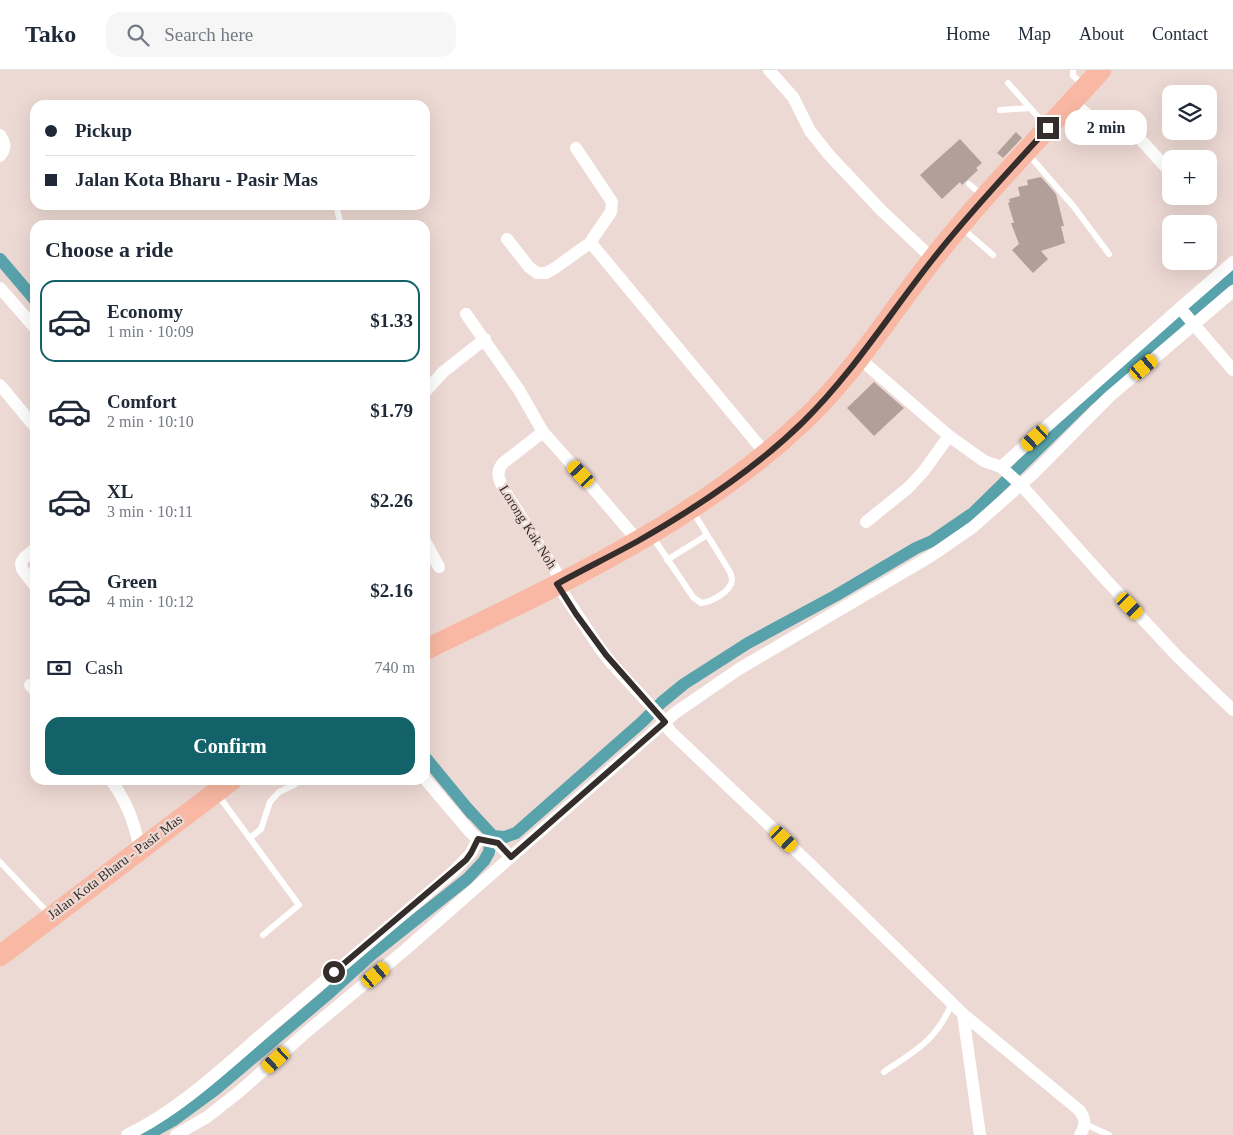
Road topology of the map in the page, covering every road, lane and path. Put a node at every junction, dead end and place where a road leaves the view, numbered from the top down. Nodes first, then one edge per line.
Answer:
1 (769, 70) edge
2 (1073, 70) edge
3 (1101, 70) edge
4 (1008, 83) dead end
5 (1079, 94) junction
6 (1030, 108) junction
7 (1000, 110) dead end
8 (1048, 128) junction
9 (0, 135) edge
10 (576, 148) dead end
11 (1026, 153) junction
12 (0, 156) edge
13 (1162, 163) edge
14 (960, 226) junction
15 (507, 239) dead end
16 (591, 242) junction
17 (1109, 254) dead end
18 (993, 255) dead end
19 (933, 259) junction
20 (1233, 262) edge
21 (0, 288) edge
22 (1233, 291) edge
23 (1181, 309) junction
24 (466, 314) dead end
25 (30, 322) edge
26 (1194, 323) junction
27 (484, 339) junction
28 (859, 358) junction
29 (1233, 370) edge
30 (0, 385) edge
31 (430, 386) edge
32 (30, 421) edge
33 (543, 432) junction
34 (949, 436) junction
35 (766, 454) junction
36 (1002, 468) junction
37 (1019, 483) junction
38 (691, 508) junction
39 (866, 522) dead end
40 (708, 535) junction
41 (644, 537) junction
42 (430, 550) edge
43 (30, 553) edge
44 (667, 560) junction
45 (439, 567) dead end
46 (30, 579) edge
47 (560, 582) junction
48 (430, 647) edge
49 (1233, 710) edge
50 (663, 719) junction
51 (114, 785) edge
52 (294, 785) edge
53 (430, 785) edge
54 (224, 786) edge
55 (250, 838) junction
56 (478, 839) junction
57 (140, 848) junction
58 (505, 850) junction
59 (0, 862) edge
60 (51, 916) junction
61 (262, 935) dead end
62 (0, 956) edge
63 (952, 1003) junction
64 (963, 1014) junction
65 (884, 1072) dead end
66 (1083, 1130) edge
67 (127, 1135) edge
68 (176, 1135) edge
69 (980, 1135) edge
70 (1109, 1135) edge

1 - 19 street
2 - 5 lane
3 - 5 highway
4 - 6 lane
5 - 8 highway
5 - 13 street
6 - 7 lane
6 - 8 lane
8 - 11 highway
9 - 12 street
10 - 16 street
11 - 14 highway
11 - 17 lane
14 - 18 lane
14 - 19 highway
15 - 16 street
16 - 35 street
19 - 28 highway
20 - 23 street
21 - 25 street
22 - 26 street
23 - 26 street
23 - 36 street
24 - 27 street
26 - 29 street
26 - 37 street
27 - 31 street
27 - 33 street
28 - 34 street
28 - 35 highway
30 - 32 street
33 - 41 street
33 - 47 street, Lorong Kak Noh
34 - 36 street
34 - 39 street
35 - 38 highway
36 - 37 street
37 - 49 street
37 - 50 street
38 - 40 lane
38 - 41 highway
40 - 44 lane
40 - 44 lane
41 - 44 lane
41 - 47 highway
42 - 45 street
43 - 46 street
47 - 48 highway
47 - 50 street
50 - 58 street
50 - 63 street
51 - 57 street
52 - 55 lane
53 - 56 street
54 - 55 lane
54 - 57 highway, Jalan Kota Bharu - Pasir Mas
55 - 61 lane
56 - 58 street
56 - 67 street
57 - 60 highway, Jalan Kota Bharu - Pasir Mas
58 - 68 street
59 - 60 lane
60 - 62 highway, Jalan Kota Bharu - Pasir Mas
63 - 64 street
63 - 65 lane
64 - 66 street
64 - 69 street
66 - 70 lane

